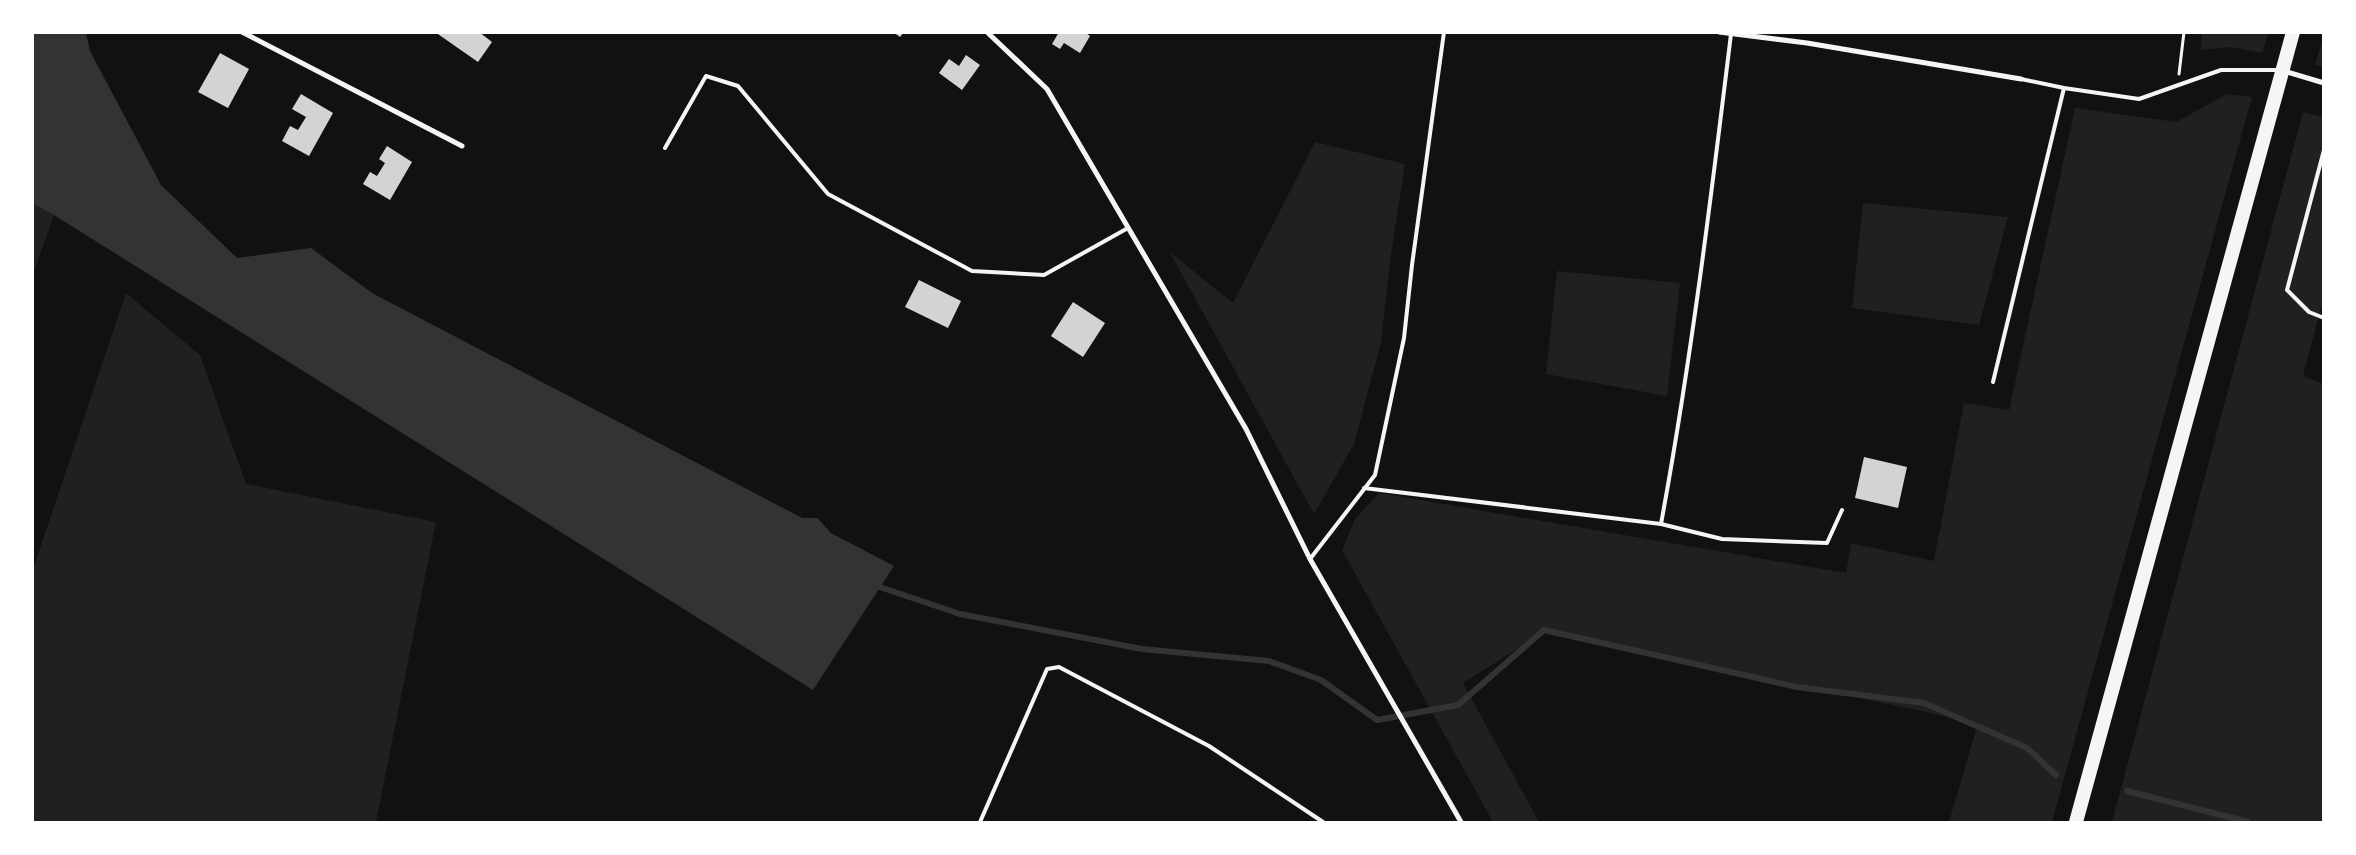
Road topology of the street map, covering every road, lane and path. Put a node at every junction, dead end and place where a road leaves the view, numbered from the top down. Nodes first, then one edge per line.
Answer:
1 (242, 32) edge
2 (987, 32) edge
3 (1444, 32) edge
4 (1719, 32) edge
5 (2184, 32) edge
6 (2293, 32) edge
7 (1731, 34) junction
8 (2283, 70) junction
9 (2021, 79) joint
10 (2324, 82) edge
11 (2178, 86) junction
12 (2064, 88) junction
13 (462, 146) dead end
14 (664, 148) dead end
15 (2324, 150) edge
16 (1128, 228) junction
17 (2324, 318) edge
18 (1993, 382) dead end
19 (1364, 488) junction
20 (1842, 510) dead end
21 (1661, 524) junction
22 (1310, 559) junction
23 (980, 822) edge
24 (1323, 822) edge
25 (1460, 822) edge
26 (2076, 822) edge

1 - 13 street
2 - 16 street
3 - 19 lane
4 - 7 street
5 - 11 path
6 - 8 highway
7 - 9 street
7 - 21 lane
8 - 10 street
8 - 11 lane
8 - 26 highway
9 - 12 lane
11 - 12 lane
12 - 18 lane
14 - 16 lane
15 - 17 lane
16 - 22 street
19 - 21 lane
19 - 22 lane
20 - 21 lane
22 - 25 street
23 - 24 lane

